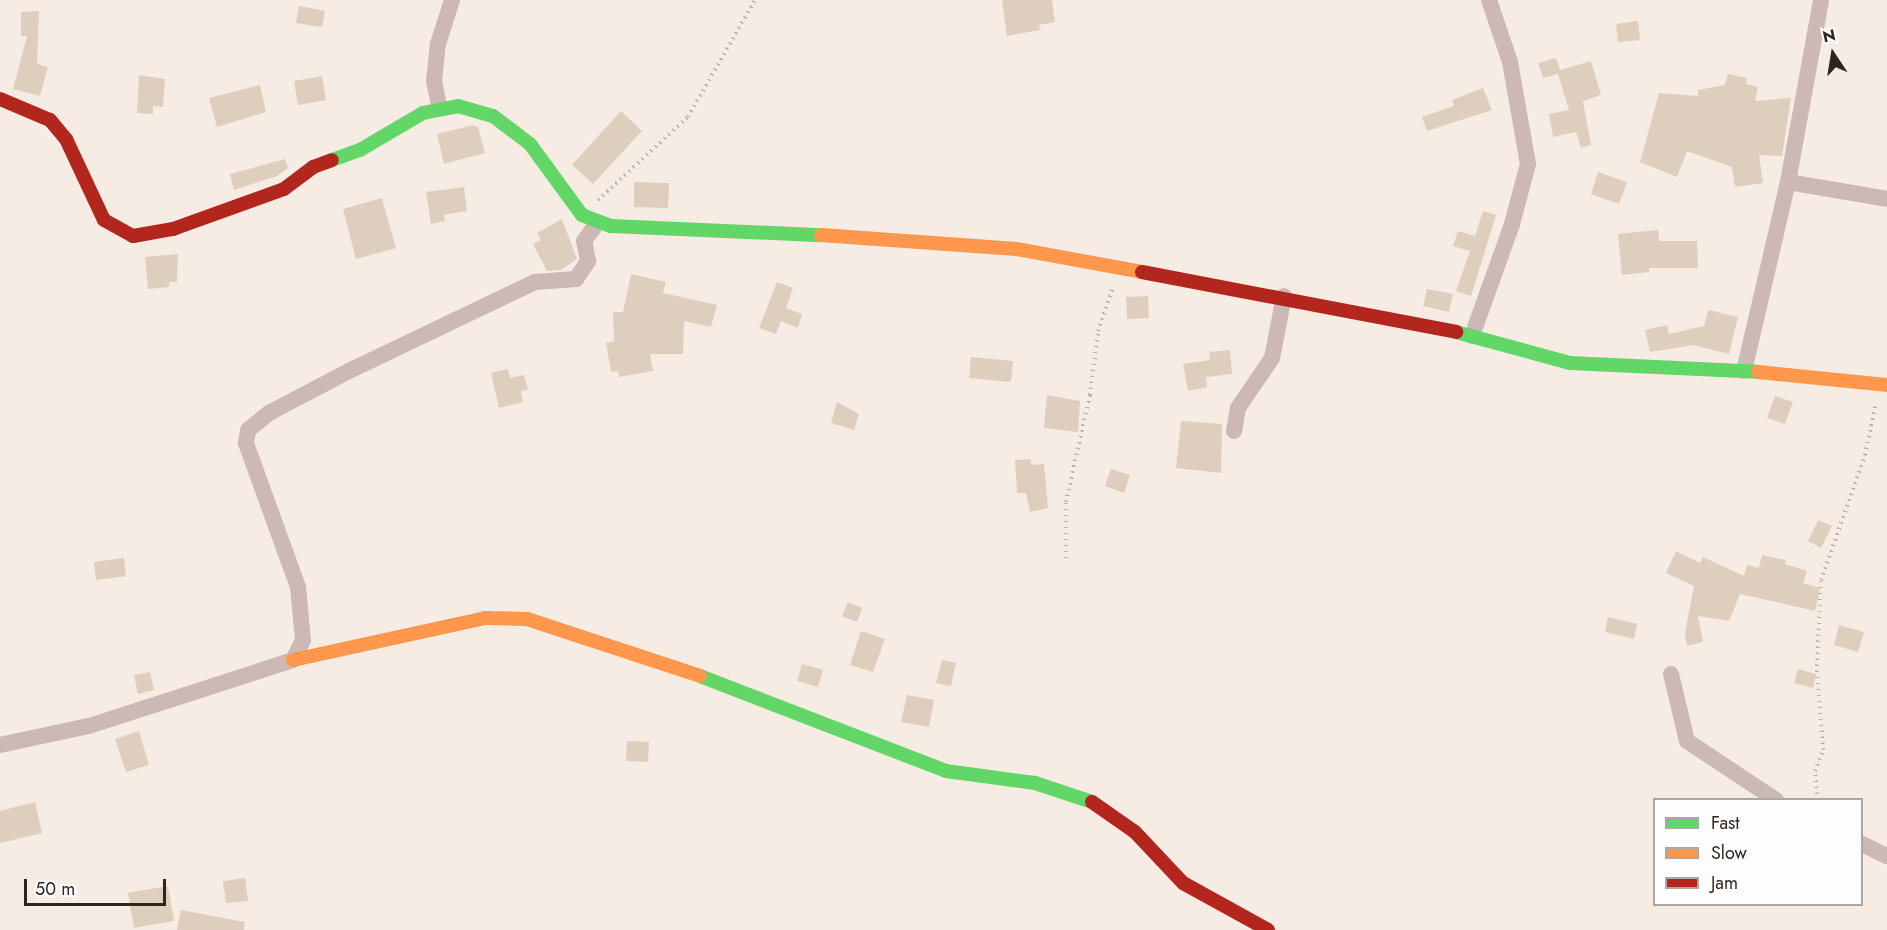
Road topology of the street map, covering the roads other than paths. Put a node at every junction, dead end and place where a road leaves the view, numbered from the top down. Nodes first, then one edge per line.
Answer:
1 (452, 0) edge
2 (1489, 0) edge
3 (1821, 0) edge
4 (0, 99) edge
5 (439, 106) junction
6 (1788, 182) junction
7 (1887, 199) edge
8 (597, 223) junction
9 (1284, 296) junction
10 (1472, 336) junction
11 (1744, 370) junction
12 (1883, 385) edge
13 (1234, 431) dead end
14 (293, 660) junction
15 (1671, 674) dead end
16 (0, 745) edge
17 (1773, 798) edge
18 (1863, 844) edge
19 (1887, 856) edge
20 (1268, 930) edge

1 - 5 street
2 - 10 street
3 - 6 street
4 - 5 street
5 - 8 street
6 - 7 street
6 - 11 street
8 - 9 street
8 - 14 street
9 - 10 street
9 - 13 street
10 - 11 street
11 - 12 street
14 - 16 street
14 - 20 street
15 - 17 street
18 - 19 street

